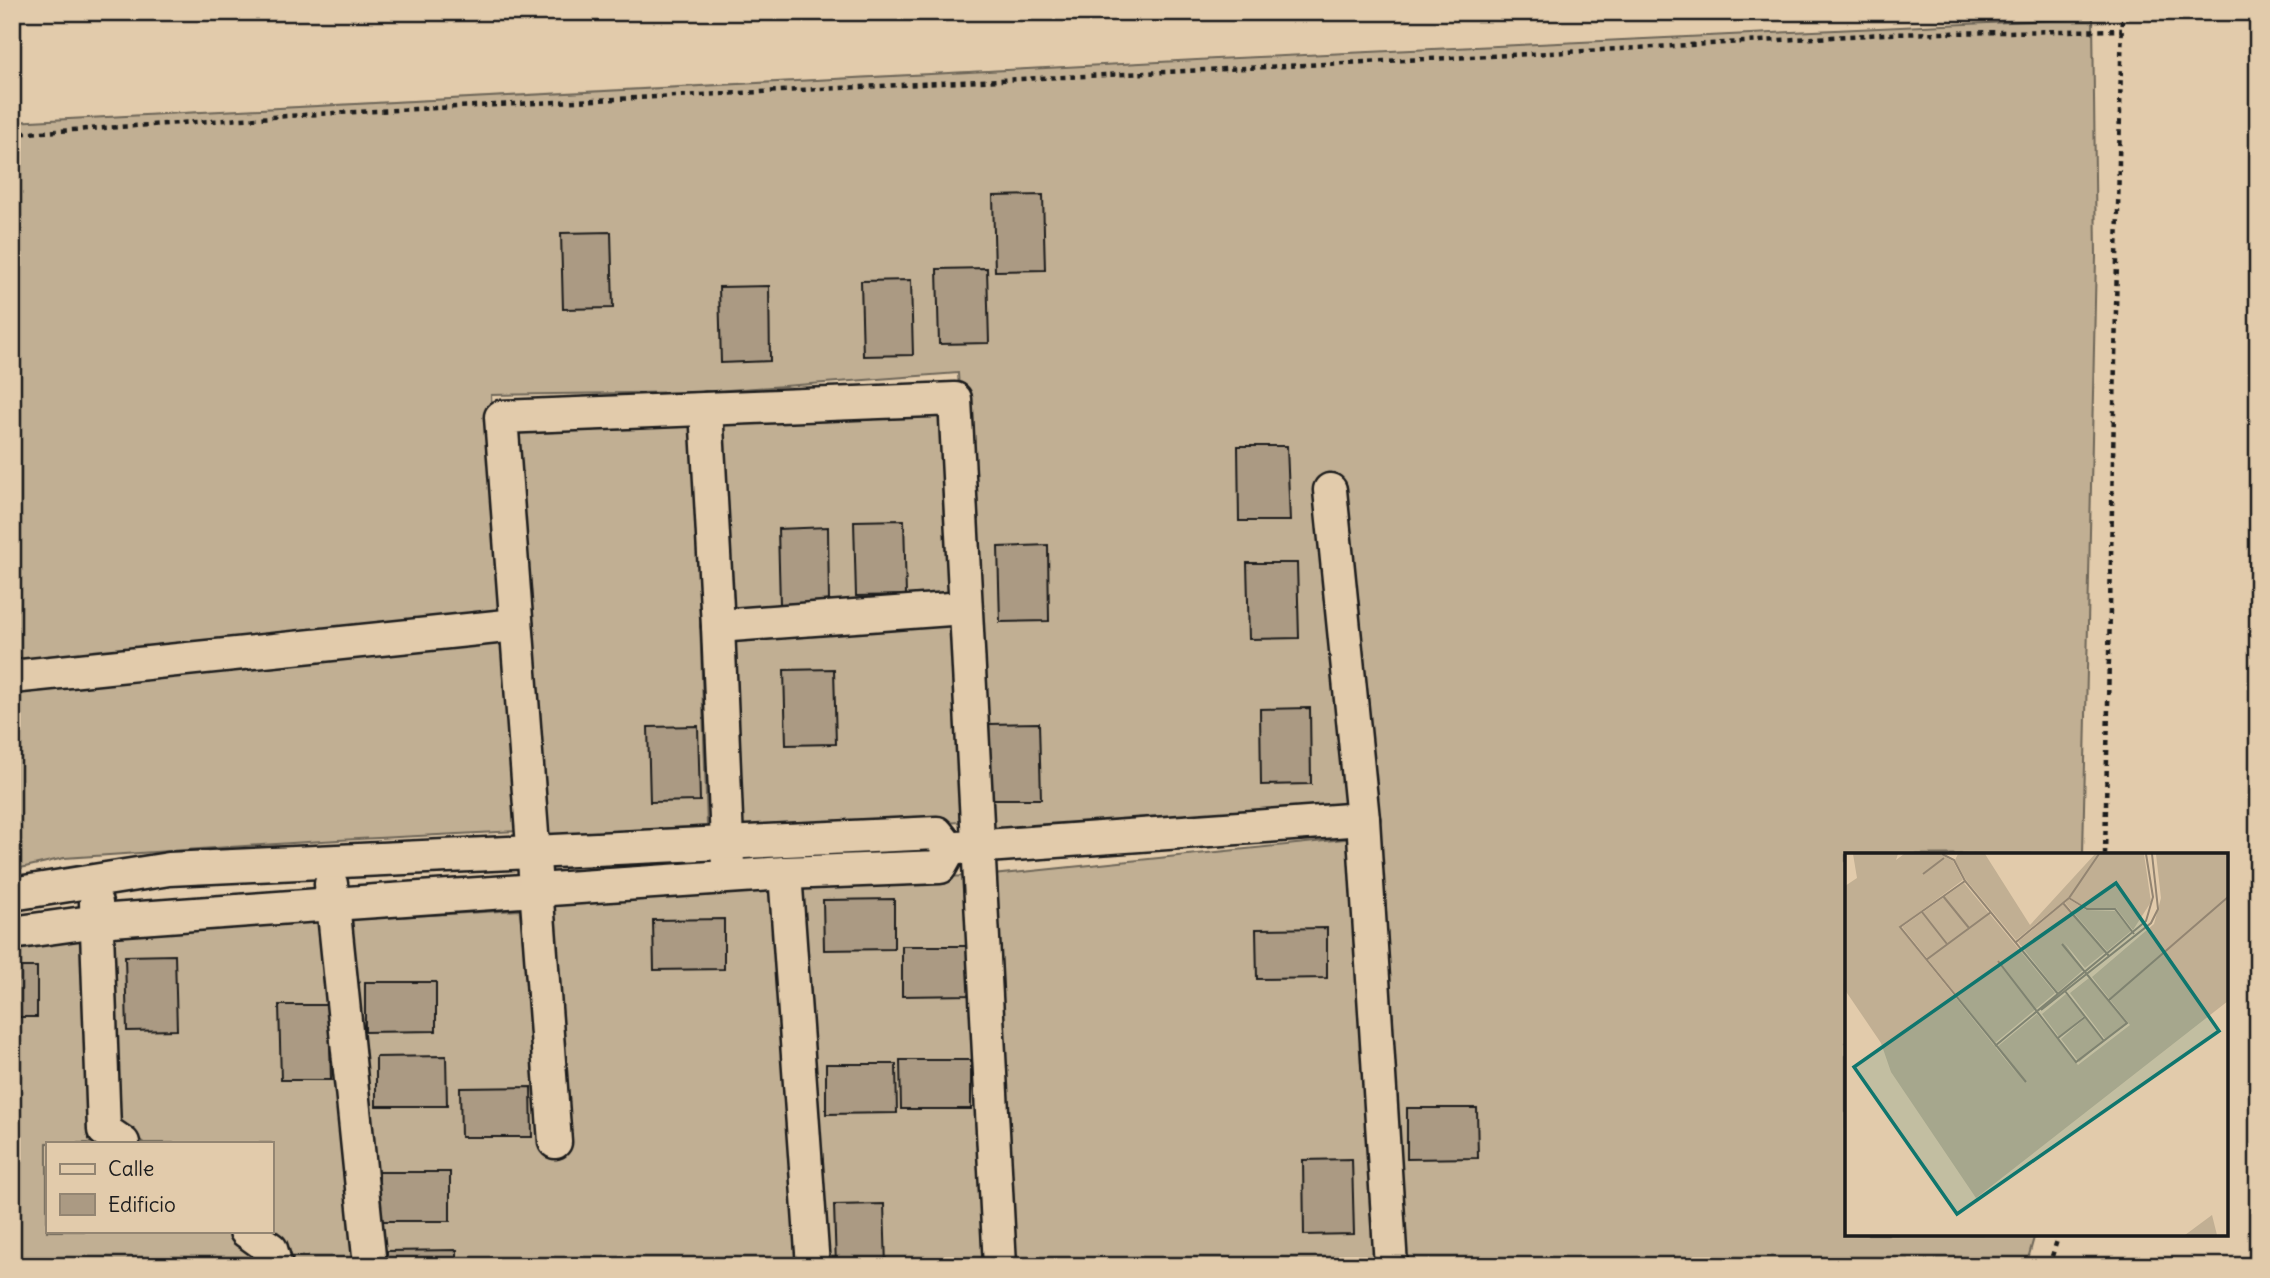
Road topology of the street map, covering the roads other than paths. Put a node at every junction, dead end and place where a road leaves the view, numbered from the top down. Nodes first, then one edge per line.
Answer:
1 (706, 409) junction
2 (1331, 490) dead end
3 (964, 608) junction
4 (516, 625) junction
5 (718, 626) junction
6 (12, 677) edge
7 (1363, 819) junction
8 (728, 844) junction
9 (964, 847) junction
10 (534, 852) junction
11 (328, 862) junction
12 (785, 873) junction
13 (728, 877) junction
14 (94, 881) junction
15 (537, 890) junction
16 (12, 894) edge
17 (333, 904) junction
18 (98, 921) junction
19 (12, 933) edge
20 (122, 1142) edge
21 (555, 1142) dead end
22 (247, 1232) edge
23 (276, 1266) edge
24 (370, 1266) edge
25 (813, 1266) edge
26 (1000, 1266) edge
27 (1391, 1266) edge

1 - 3 street
1 - 4 street
1 - 5 street
2 - 7 street
3 - 5 street
3 - 9 street
4 - 6 street
4 - 10 street
5 - 8 street
7 - 9 street
7 - 27 street
8 - 9 street
8 - 10 street
8 - 13 street
9 - 12 street
9 - 26 street
10 - 11 street
10 - 15 street
11 - 14 street
11 - 17 street
12 - 13 street
12 - 25 street
13 - 15 street
14 - 16 street
14 - 18 street
15 - 17 street
15 - 21 street
17 - 18 street
17 - 24 street
18 - 19 street
18 - 20 street
22 - 23 street

